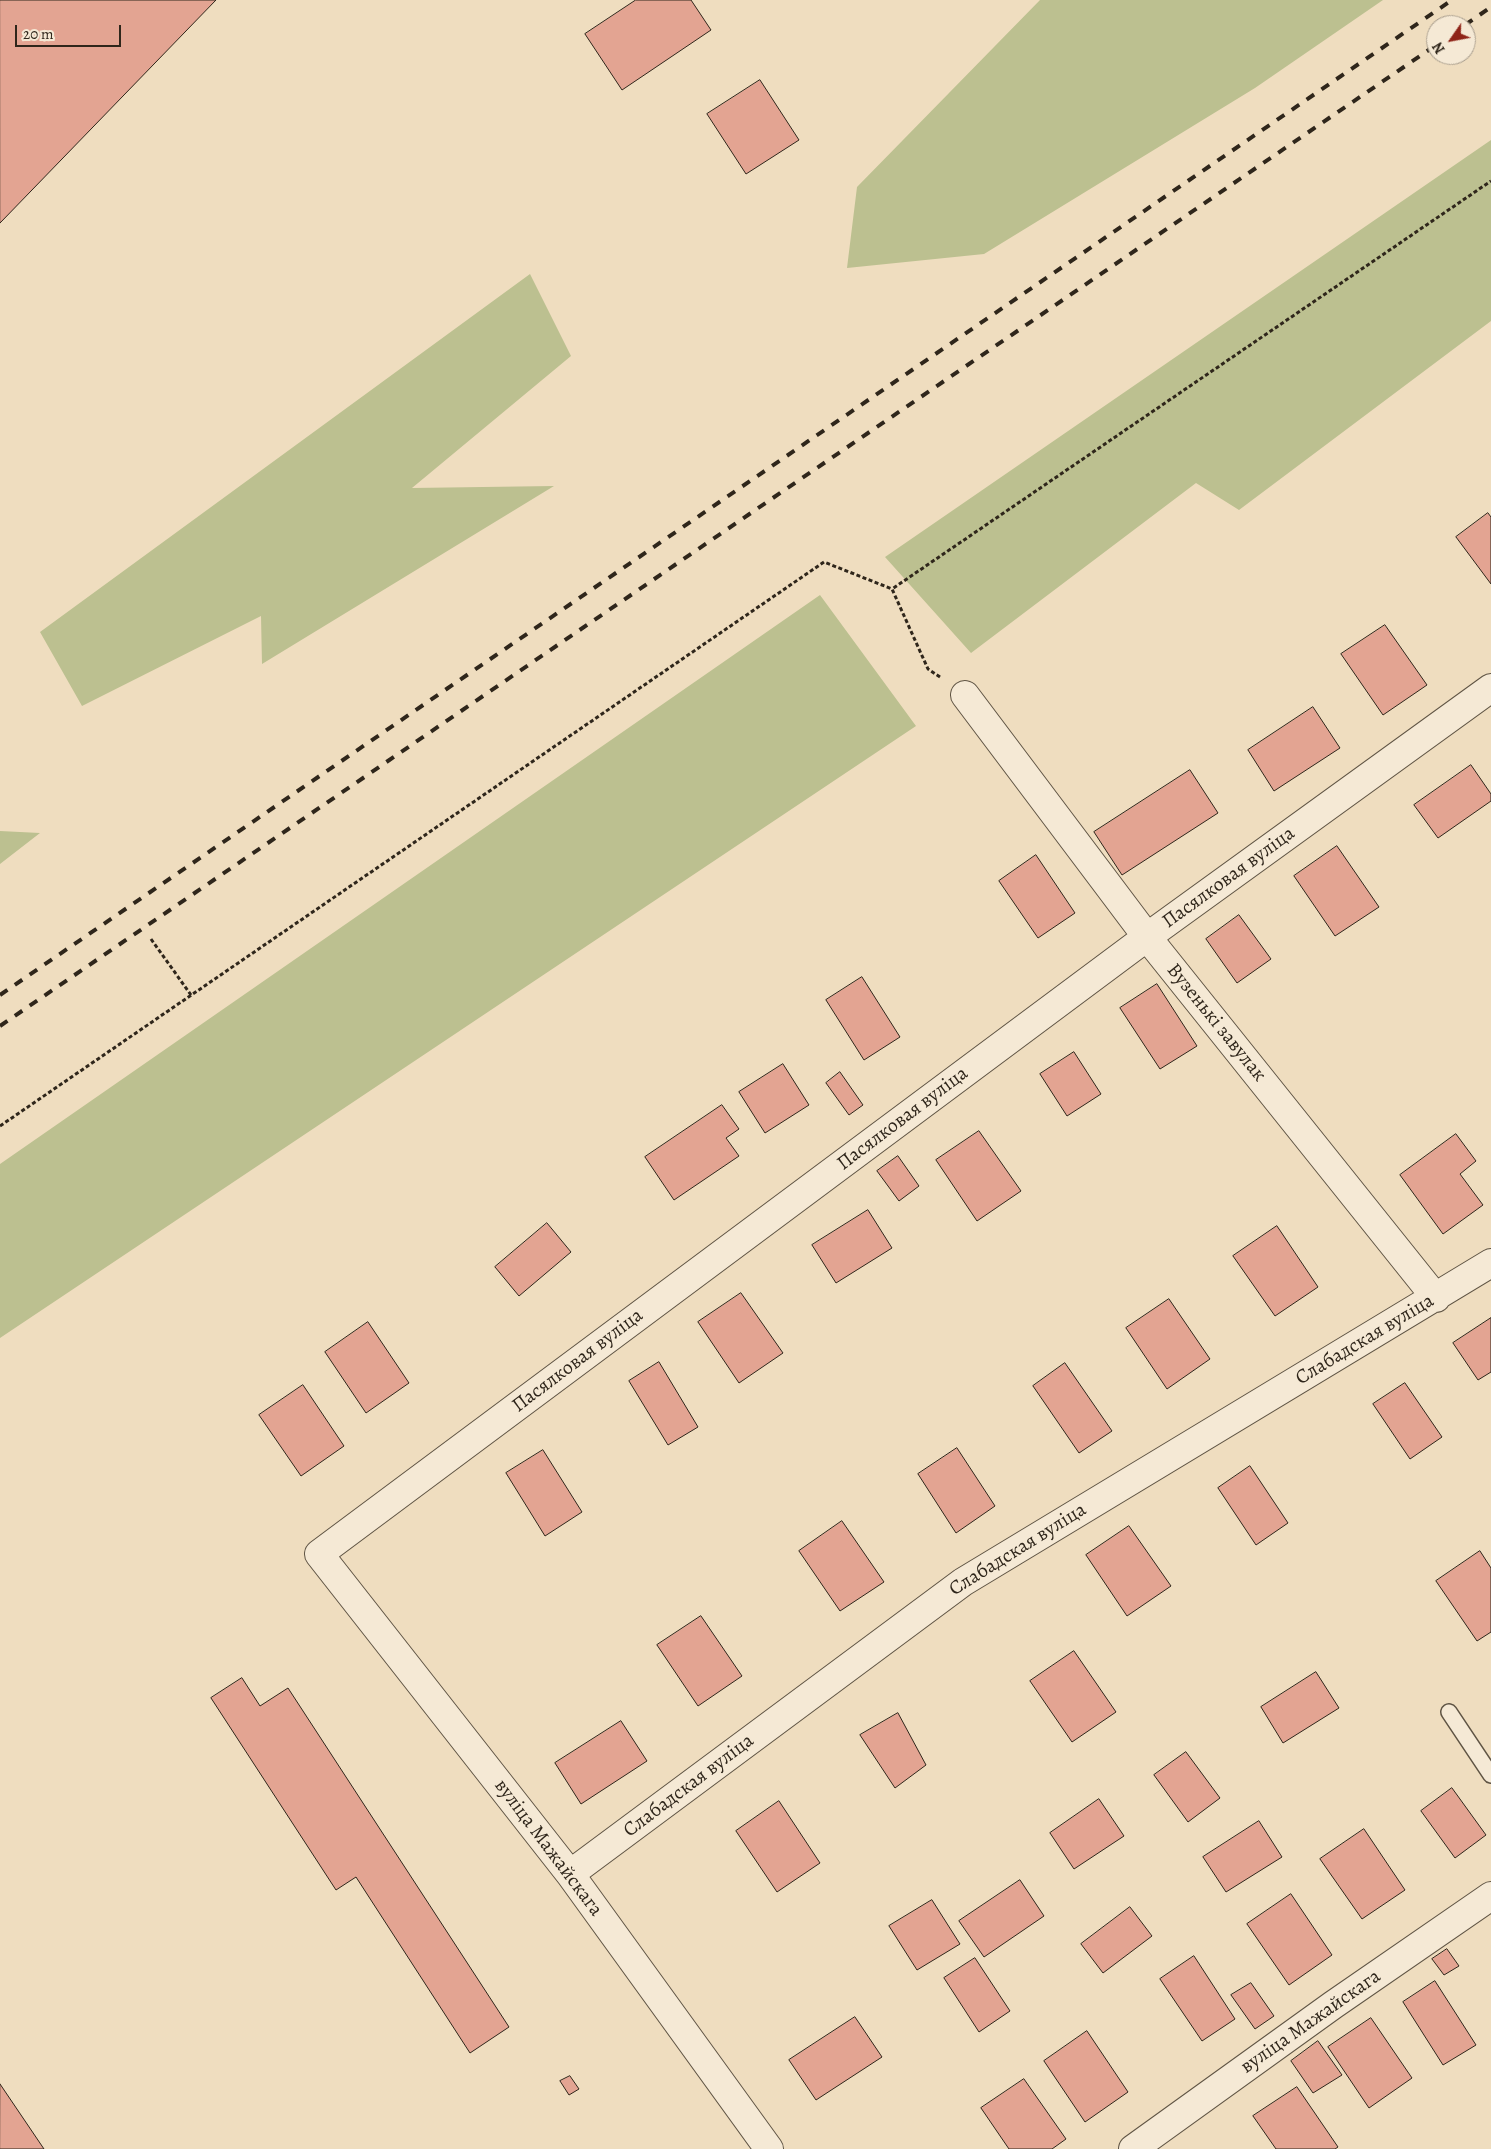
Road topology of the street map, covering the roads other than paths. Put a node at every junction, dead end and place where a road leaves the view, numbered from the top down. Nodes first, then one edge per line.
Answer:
1 (1491, 688) edge
2 (965, 695) road end
3 (1147, 937) junction
4 (1491, 1263) edge
5 (1436, 1298) junction
6 (319, 1554) joint
7 (1449, 1712) dead end
8 (1491, 1775) edge
9 (570, 1874) junction
10 (1491, 1896) edge
11 (769, 2149) edge
12 (1133, 2149) edge

1 - 3 street, Пасялковая вуліца
2 - 3 street, Вузенькі завулак
3 - 5 street, Вузенькі завулак
3 - 6 street, Пасялковая вуліца
4 - 5 street, Слабадская вуліца
5 - 9 street, Слабадская вуліца
6 - 9 street, вуліца Мажайскага
7 - 8 lane
9 - 11 street, вуліца Мажайскага
10 - 12 street, вуліца Мажайскага

